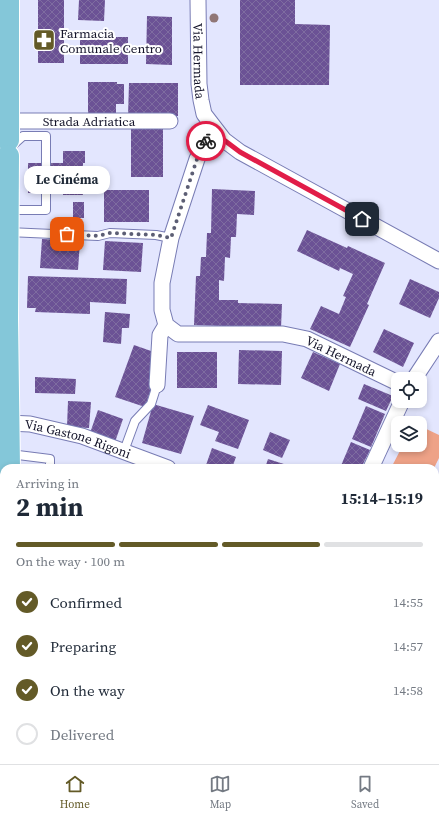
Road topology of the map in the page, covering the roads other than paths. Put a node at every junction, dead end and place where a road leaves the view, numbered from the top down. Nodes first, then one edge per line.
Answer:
1 (8, 0) edge
2 (198, 0) edge
3 (170, 121) dead end
4 (213, 127) junction
5 (10, 140) junction
6 (8, 210) junction
7 (7, 232) junction
8 (171, 238) junction
9 (439, 261) edge
10 (166, 325) junction
11 (439, 341) edge
12 (419, 372) edge
13 (391, 380) edge
14 (157, 385) joint
15 (399, 408) edge
16 (8, 423) junction
17 (124, 451) junction
18 (9, 461) edge
19 (50, 464) edge
20 (158, 464) edge
21 (373, 464) edge

1 - 5 main road
2 - 4 street, Via Hermada
3 - 5 street, Strada Adriatica
4 - 8 street
4 - 9 street, Via Hermada
5 - 6 main road
5 - 6 lane
6 - 7 main road
7 - 8 lane
7 - 16 main road
8 - 10 street
10 - 13 street, Via Hermada
10 - 14 street
11 - 12 street
14 - 17 lane
15 - 21 street
16 - 17 street, Via Gastone Rigoni
16 - 18 main road
17 - 20 street, Via Gastone Rigoni
18 - 19 lane

